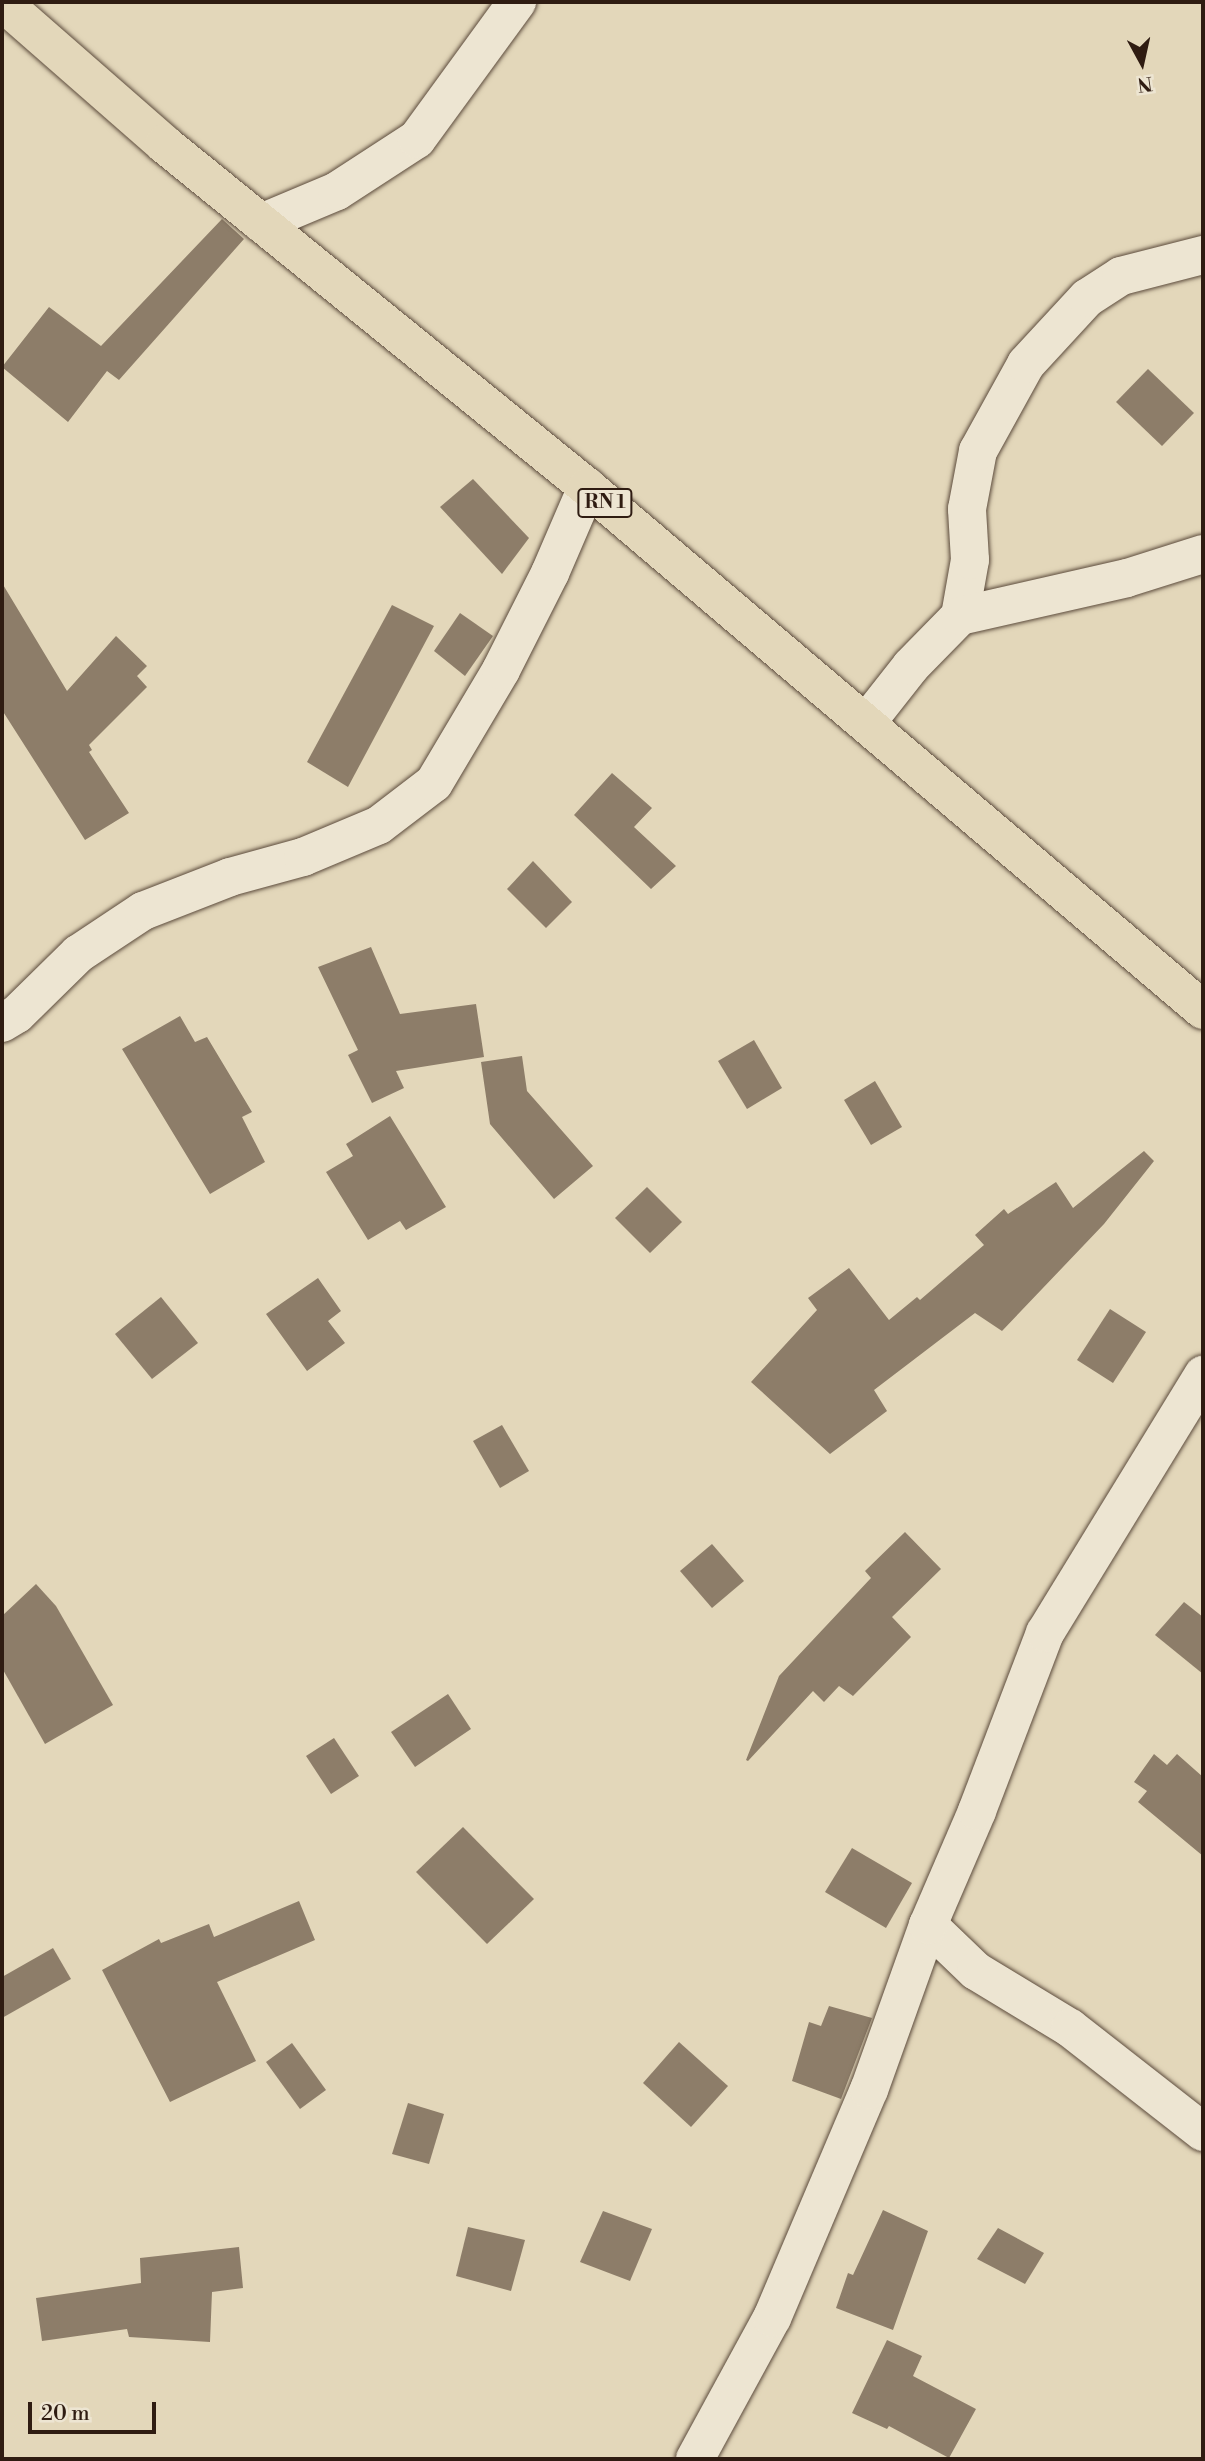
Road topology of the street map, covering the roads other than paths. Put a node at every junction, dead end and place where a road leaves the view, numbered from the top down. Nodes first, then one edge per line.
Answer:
1 (2, 2) edge
2 (517, 2) edge
3 (261, 223) junction
4 (1203, 255) edge
5 (587, 488) junction
6 (1203, 554) edge
7 (960, 616) junction
8 (867, 723) junction
9 (1203, 1010) edge
10 (2, 1023) edge
11 (1203, 1375) edge
12 (928, 1925) junction
13 (1203, 2132) edge
14 (695, 2459) edge

1 - 3 main road, RN 1
2 - 3 street
3 - 5 main road, RN 1
4 - 7 street
5 - 8 main road, RN 1
5 - 10 street
6 - 7 street
7 - 8 street
8 - 9 main road, RN 1
11 - 12 street
12 - 13 street
12 - 14 street

